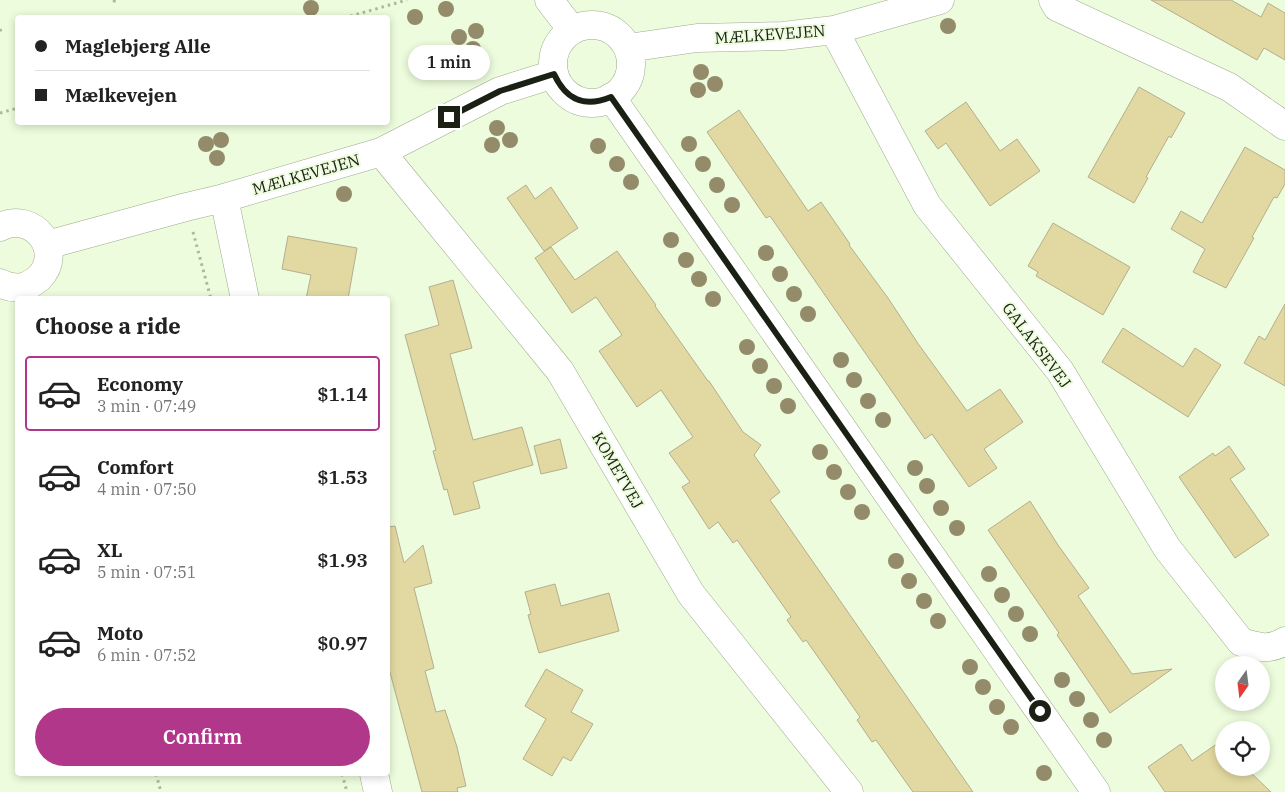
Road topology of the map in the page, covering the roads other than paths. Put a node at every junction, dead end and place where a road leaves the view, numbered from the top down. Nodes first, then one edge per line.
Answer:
1 (549, 0) edge
2 (940, 0) edge
3 (1053, 0) edge
4 (572, 30) junction
5 (834, 30) junction
6 (628, 48) junction
7 (554, 74) junction
8 (611, 97) junction
9 (1285, 126) edge
10 (381, 152) junction
11 (224, 198) junction
12 (0, 227) edge
13 (47, 246) junction
14 (0, 283) edge
15 (244, 296) edge
16 (1285, 641) edge
17 (374, 776) edge
18 (378, 792) edge
19 (849, 792) edge
20 (1096, 792) edge

1 - 4 street
2 - 5 street, MÆLKEVEJEN
3 - 9 street
4 - 6 street
4 - 7 street
5 - 6 street, MÆLKEVEJEN
5 - 16 street, GALAKSEVEJ
6 - 8 street
7 - 8 street
7 - 10 street, MÆLKEVEJEN
8 - 20 street
10 - 11 street, MÆLKEVEJEN
10 - 19 street, KOMETVEJ
11 - 13 street, MÆLKEVEJEN
11 - 15 street
12 - 13 street
13 - 14 street
17 - 18 street

